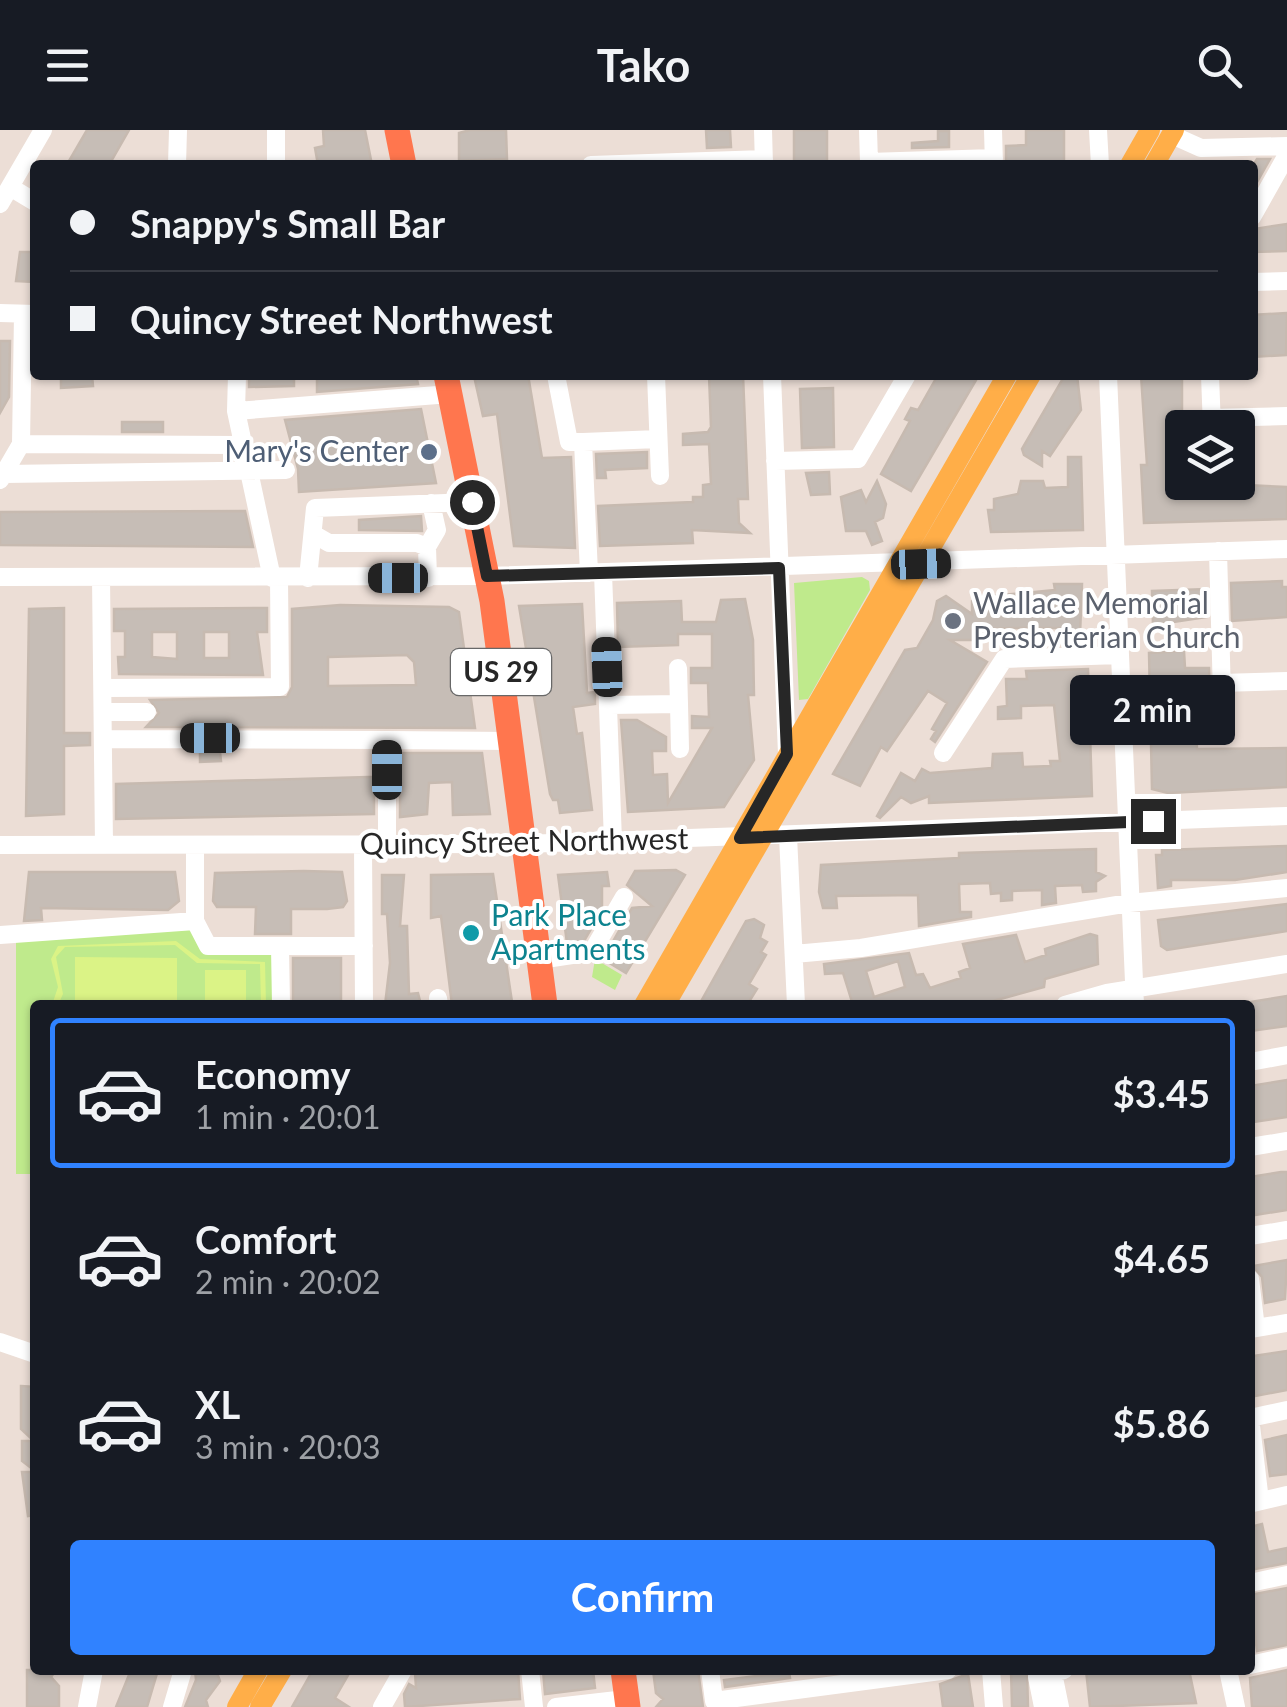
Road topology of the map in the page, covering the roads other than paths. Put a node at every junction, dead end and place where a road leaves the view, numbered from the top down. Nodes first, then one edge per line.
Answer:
1 (43, 130) edge
2 (178, 130) edge
3 (276, 130) edge
4 (397, 130) edge
5 (763, 130) edge
6 (868, 130) edge
7 (992, 130) edge
8 (1098, 130) edge
9 (1150, 130) edge
10 (1173, 132) edge
11 (1287, 146) edge
12 (1287, 155) edge
13 (177, 160) edge
14 (276, 160) edge
15 (403, 160) edge
16 (764, 160) edge
17 (870, 160) edge
18 (994, 160) edge
19 (1100, 160) edge
20 (1133, 160) edge
21 (1157, 160) edge
22 (5, 195) edge
23 (30, 201) edge
24 (1258, 206) edge
25 (1287, 281) edge
26 (1258, 282) edge
27 (0, 314) edge
28 (29, 314) edge
29 (237, 380) edge
30 (557, 380) edge
31 (656, 380) edge
32 (772, 380) edge
33 (903, 380) edge
34 (1004, 380) edge
35 (1028, 380) edge
36 (1108, 380) edge
37 (1210, 380) edge
38 (448, 384) edge
39 (1211, 410) edge
40 (236, 411) junction
41 (1287, 416) edge
42 (1255, 419) edge
43 (658, 439) junction
44 (583, 442) junction
45 (21, 444) junction
46 (241, 445) junction
47 (775, 461) junction
48 (286, 470) dead end
49 (249, 472) junction
50 (660, 476) dead end
51 (2, 477) edge
52 (472, 502) junction
53 (431, 503) junction
54 (315, 536) junction
55 (426, 547) junction
56 (1287, 549) edge
57 (1218, 552) junction
58 (1116, 556) junction
59 (896, 564) junction
60 (921, 564) junction
61 (779, 568) junction
62 (596, 573) junction
63 (487, 576) junction
64 (0, 577) edge
65 (101, 577) junction
66 (276, 578) junction
67 (308, 578) junction
68 (428, 578) junction
69 (1120, 655) junction
70 (678, 668) dead end
71 (1287, 682) edge
72 (1222, 684) junction
73 (104, 688) junction
74 (679, 704) junction
75 (609, 705) junction
76 (104, 712) junction
77 (147, 712) dead end
78 (1223, 731) dead end
79 (105, 739) junction
80 (387, 740) junction
81 (510, 741) junction
82 (680, 749) dead end
83 (944, 753) dead end
84 (787, 754) junction
85 (1287, 816) edge
86 (1126, 822) junction
87 (788, 836) junction
88 (764, 837) junction
89 (740, 838) junction
90 (613, 841) junction
91 (524, 844) junction
92 (0, 845) edge
93 (104, 845) junction
94 (194, 845) junction
95 (363, 845) junction
96 (388, 845) junction
97 (1287, 888) edge
98 (624, 897) dead end
99 (1129, 903) junction
100 (195, 921) junction
101 (0, 936) edge
102 (364, 946) junction
103 (280, 947) junction
104 (794, 954) junction
105 (539, 960) junction
106 (1287, 964) edge
107 (1134, 997) edge
108 (281, 1000) edge
109 (364, 1000) edge
110 (544, 1000) edge
111 (647, 1000) edge
112 (668, 1000) edge
113 (796, 1000) edge
114 (1108, 1000) edge
115 (1287, 1055) edge
116 (1255, 1061) edge
117 (1287, 1141) edge
118 (1255, 1146) edge
119 (1287, 1230) edge
120 (1255, 1235) edge
121 (1287, 1323) edge
122 (1255, 1329) edge
123 (0, 1342) edge
124 (30, 1352) edge
125 (1287, 1410) edge
126 (1255, 1416) edge
127 (1287, 1495) edge
128 (1255, 1502) edge
129 (1287, 1575) edge
130 (1255, 1582) edge
131 (1287, 1656) edge
132 (1255, 1664) edge
133 (93, 1675) edge
134 (182, 1675) edge
135 (255, 1675) edge
136 (279, 1675) edge
137 (400, 1675) edge
138 (531, 1675) edge
139 (624, 1675) edge
140 (711, 1675) edge
141 (910, 1675) edge
142 (991, 1675) edge
143 (1046, 1675) edge
144 (1059, 1675) edge
145 (1229, 1675) edge
146 (627, 1703) edge
147 (87, 1707) edge
148 (172, 1707) edge
149 (237, 1707) edge
150 (260, 1707) edge
151 (382, 1707) edge
152 (534, 1707) edge
153 (556, 1707) edge
154 (994, 1707) edge
155 (1043, 1707) edge
156 (1060, 1707) edge
157 (1236, 1707) edge

1 - 22 street
2 - 13 street
3 - 14 street
4 - 15 highway
5 - 16 street
6 - 17 street
7 - 18 street
8 - 19 street
9 - 20 main road
10 - 11 street
10 - 21 main road
12 - 24 street
22 - 23 street
25 - 26 street
27 - 28 street
28 - 45 street
29 - 40 street
30 - 44 street
31 - 43 street
32 - 47 street
33 - 47 street
34 - 59 main road
35 - 60 main road
36 - 58 street
37 - 39 street
38 - 40 street
38 - 52 highway, US 29
40 - 46 street
41 - 42 street
43 - 44 street
43 - 50 street
44 - 62 street
45 - 46 street
45 - 51 street
46 - 49 street
47 - 61 street
48 - 49 street
49 - 51 street
49 - 66 street
52 - 53 street
52 - 63 highway, US 29
53 - 54 street
53 - 55 street
54 - 55 street
54 - 67 street
55 - 68 street
56 - 57 street
57 - 58 street
57 - 72 street
58 - 60 street
58 - 69 street
59 - 60 street
59 - 61 street
59 - 84 main road
60 - 88 main road
61 - 62 street
61 - 84 street
62 - 63 street
62 - 75 street
63 - 68 street
63 - 81 highway, US 29
64 - 65 street
65 - 66 street
65 - 73 street
66 - 67 street
66 - 73 street
67 - 68 street
69 - 83 street
69 - 86 street
70 - 74 street
71 - 72 street
72 - 78 street
73 - 76 street
74 - 75 street
74 - 82 street
75 - 90 street
76 - 77 street
76 - 79 street
79 - 80 street
79 - 93 street
80 - 81 street
80 - 96 street
81 - 91 highway, US 29
84 - 89 main road
85 - 86 street, Quincy Street Northwest
86 - 87 street, Quincy Street Northwest
86 - 99 street
87 - 88 street, Quincy Street Northwest
87 - 104 street
88 - 89 street, Quincy Street Northwest
88 - 112 main road
89 - 90 street, Quincy Street Northwest
89 - 111 main road
90 - 91 street, Quincy Street Northwest
91 - 96 street, Quincy Street Northwest
91 - 105 highway, US 29
92 - 93 street, Quincy Street Northwest
93 - 94 street, Quincy Street Northwest
94 - 95 street, Quincy Street Northwest
94 - 100 street
95 - 96 street, Quincy Street Northwest
95 - 102 street
97 - 99 street
98 - 105 street
99 - 104 street
99 - 107 street
100 - 101 street
100 - 103 street
102 - 103 street
102 - 109 street
103 - 108 street
104 - 113 street
105 - 110 highway, US 29
106 - 107 street
107 - 114 street
115 - 116 street
117 - 118 street
119 - 120 street
121 - 122 street
123 - 124 street
125 - 126 street
127 - 128 street
129 - 130 street
131 - 132 street
133 - 147 street
134 - 148 street
135 - 149 main road
136 - 150 main road
137 - 151 street
138 - 152 street
139 - 146 highway
140 - 141 street
142 - 154 street
143 - 155 street
144 - 156 street
145 - 157 street
146 - 153 street

